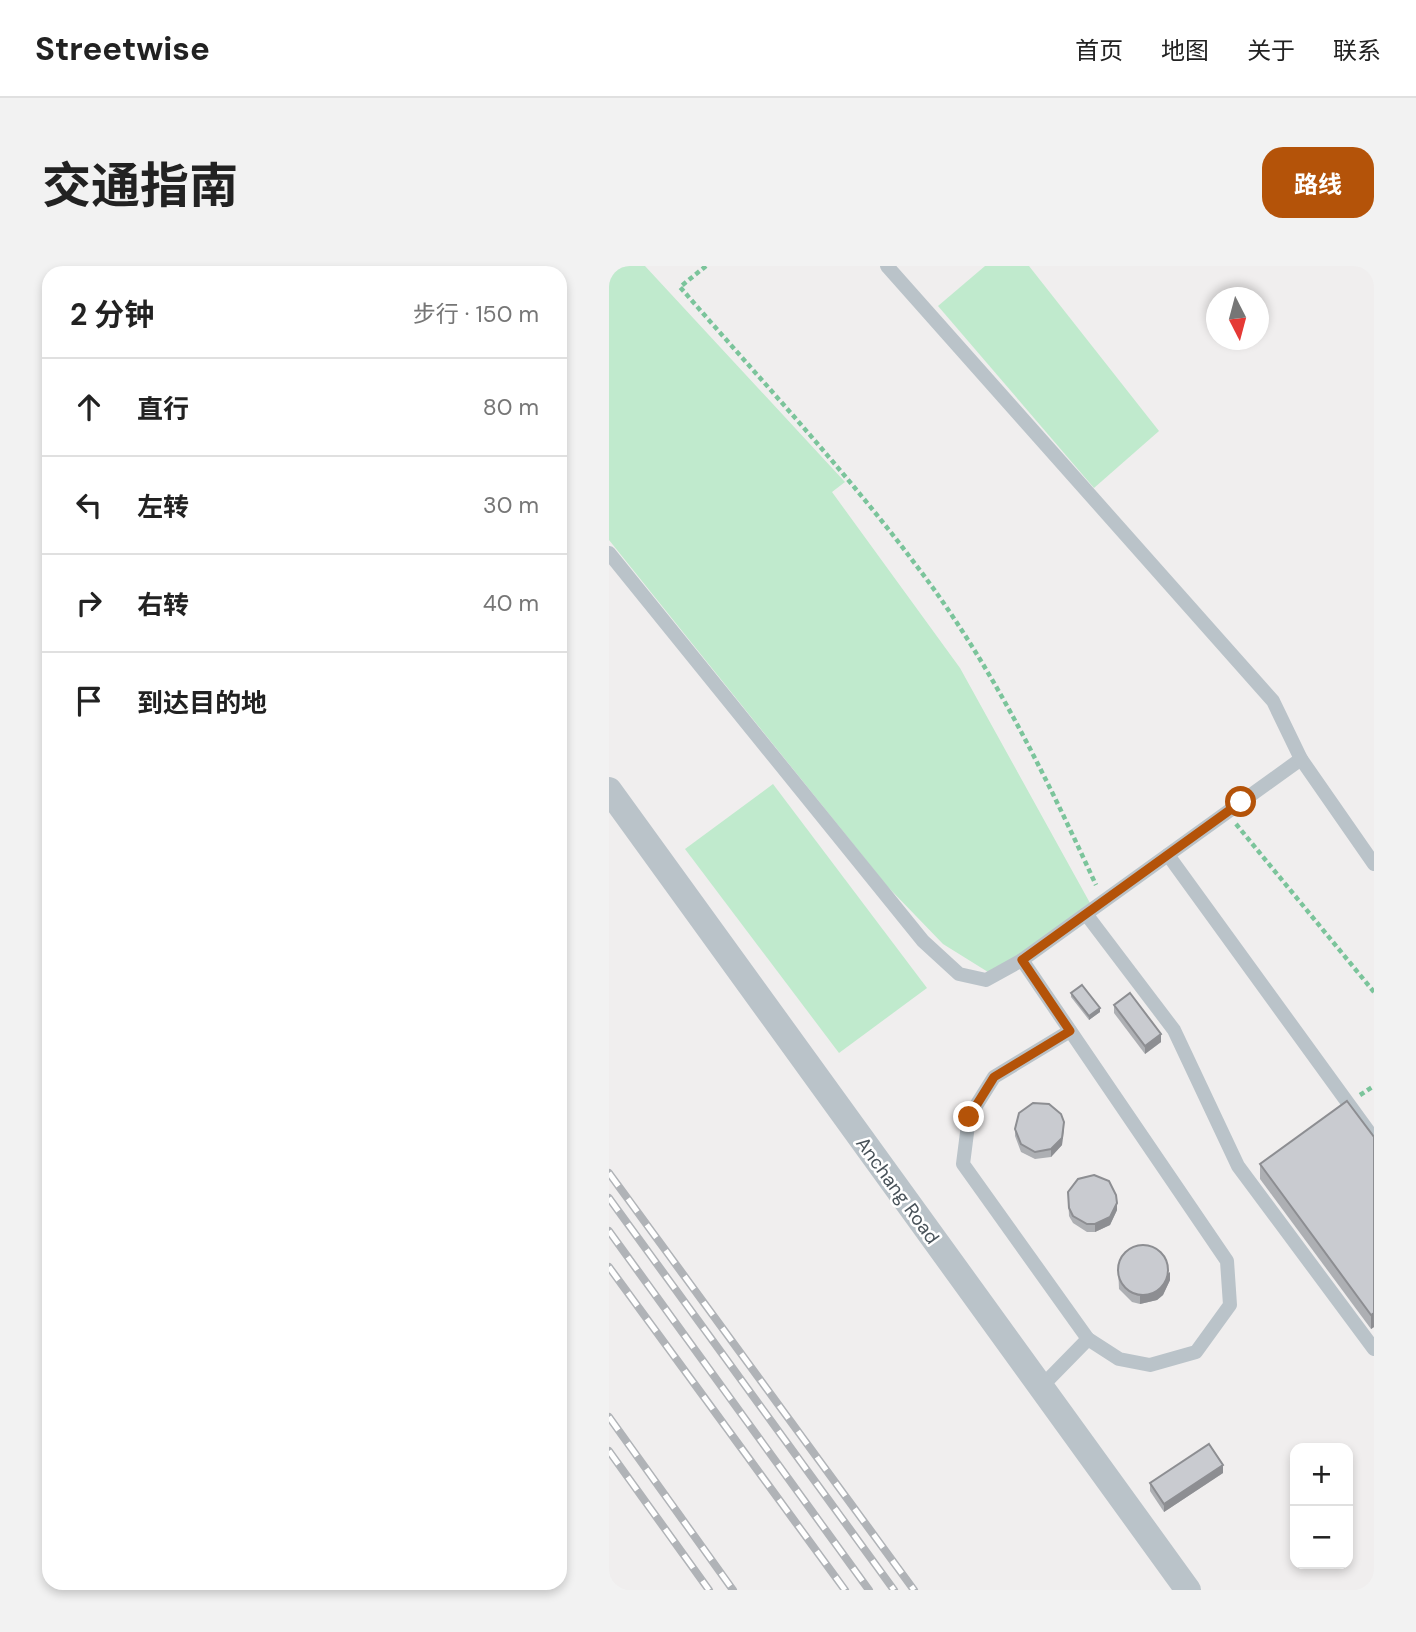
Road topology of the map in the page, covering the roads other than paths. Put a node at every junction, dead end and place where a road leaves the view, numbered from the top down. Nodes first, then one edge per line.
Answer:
1 (887, 266) edge
2 (609, 553) edge
3 (1301, 760) junction
4 (609, 790) edge
5 (1168, 855) junction
6 (1374, 864) edge
7 (1086, 914) junction
8 (1022, 960) junction
9 (1070, 1031) junction
10 (1374, 1139) edge
11 (1088, 1339) junction
12 (1374, 1349) edge
13 (1041, 1387) junction
14 (1188, 1590) edge

1 - 3 lane
2 - 8 lane
3 - 5 lane
3 - 6 lane
4 - 13 street, Anchang Road
5 - 7 lane
5 - 10 lane
7 - 8 lane
7 - 12 lane
8 - 9 lane
9 - 11 lane
9 - 11 lane
11 - 13 lane
13 - 14 street, Anchang Road

